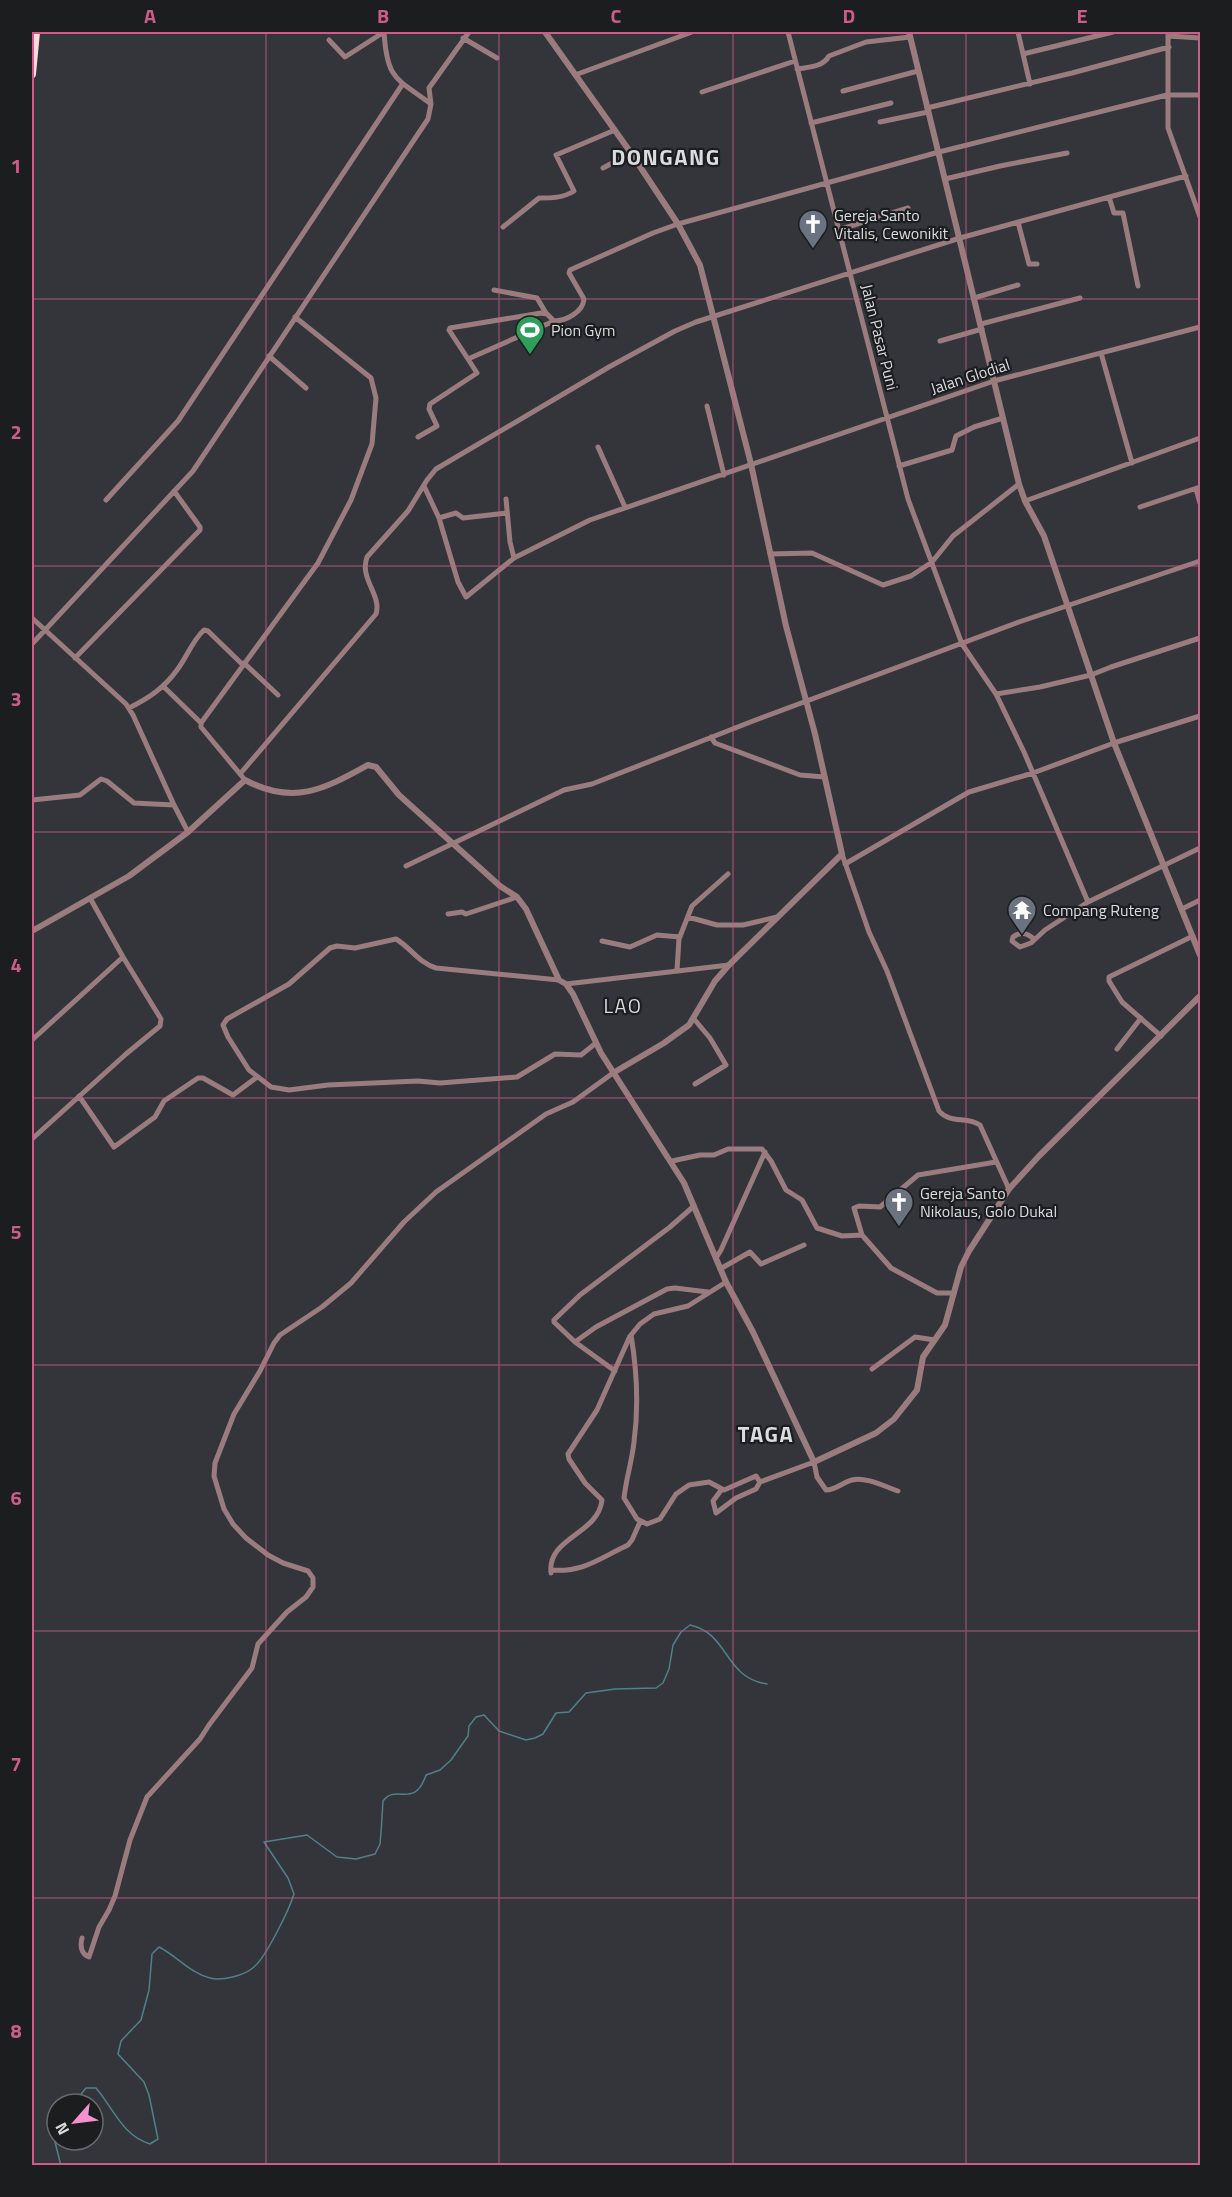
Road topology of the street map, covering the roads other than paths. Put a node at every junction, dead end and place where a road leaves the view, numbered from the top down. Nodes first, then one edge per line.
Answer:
1 (36, 32) edge
2 (384, 32) edge
3 (469, 32) edge
4 (545, 32) edge
5 (692, 32) edge
6 (788, 32) edge
7 (1018, 32) edge
8 (1113, 32) edge
9 (909, 34) edge
10 (1168, 34) edge
11 (463, 38) junction
12 (1200, 38) edge
13 (329, 40) dead end
14 (1169, 47) junction
15 (1023, 54) junction
16 (33, 55) edge
17 (497, 58) dead end
18 (795, 61) junction
19 (797, 69) junction
20 (918, 71) junction
21 (32, 74) edge
22 (575, 75) junction
23 (1029, 84) junction
24 (402, 85) junction
25 (843, 91) dead end
26 (702, 92) dead end
27 (1200, 94) edge
28 (1167, 95) junction
29 (891, 103) dead end
30 (431, 104) junction
31 (928, 110) junction
32 (880, 122) dead end
33 (811, 123) junction
34 (615, 130) junction
35 (939, 152) junction
36 (631, 153) junction
37 (1067, 153) dead end
38 (603, 168) dead end
39 (1186, 176) junction
40 (945, 179) junction
41 (826, 183) junction
42 (1109, 197) junction
43 (908, 208) dead end
44 (1200, 217) edge
45 (1018, 222) junction
46 (678, 224) junction
47 (503, 227) dead end
48 (838, 230) junction
49 (960, 238) junction
50 (1037, 264) dead end
51 (849, 273) junction
52 (1018, 285) dead end
53 (1138, 286) dead end
54 (494, 290) dead end
55 (1080, 297) dead end
56 (974, 298) junction
57 (546, 313) junction
58 (295, 316) junction
59 (714, 317) junction
60 (554, 321) junction
61 (981, 326) junction
62 (1200, 327) edge
63 (940, 341) dead end
64 (1101, 353) junction
65 (269, 356) junction
66 (468, 358) junction
67 (994, 381) junction
68 (306, 388) dead end
69 (707, 406) dead end
70 (886, 418) junction
71 (1003, 418) junction
72 (418, 437) dead end
73 (1200, 438) edge
74 (598, 447) dead end
75 (1132, 463) junction
76 (751, 464) junction
77 (899, 466) junction
78 (724, 475) junction
79 (1019, 484) junction
80 (1198, 488) edge
81 (425, 489) junction
82 (174, 491) junction
83 (506, 499) dead end
84 (106, 500) dead end
85 (1025, 501) junction
86 (1200, 503) edge
87 (625, 507) junction
88 (1140, 507) dead end
89 (507, 513) junction
90 (439, 518) junction
91 (770, 554) junction
92 (514, 558) junction
93 (1200, 561) edge
94 (932, 562) junction
95 (1068, 604) junction
96 (32, 618) edge
97 (45, 630) junction
98 (1200, 638) edge
99 (32, 644) edge
100 (962, 644) junction
101 (75, 658) junction
102 (243, 664) junction
103 (1091, 675) junction
104 (163, 686) junction
105 (996, 694) junction
106 (278, 695) dead end
107 (807, 701) junction
108 (129, 708) junction
109 (1200, 716) edge
110 (201, 723) junction
111 (711, 738) junction
112 (1114, 743) junction
113 (1033, 773) junction
114 (240, 774) junction
115 (825, 777) junction
116 (245, 780) junction
117 (32, 800) edge
118 (174, 806) junction
119 (188, 832) junction
120 (453, 844) junction
121 (1200, 848) edge
122 (842, 854) junction
123 (845, 864) junction
124 (406, 866) dead end
125 (1163, 866) junction
126 (728, 874) dead end
127 (517, 897) junction
128 (90, 898) junction
129 (1200, 900) edge
130 (1088, 902) junction
131 (1182, 909) junction
132 (448, 914) dead end
133 (688, 917) junction
134 (779, 917) junction
135 (1200, 930) edge
136 (32, 931) edge
137 (1193, 935) junction
138 (680, 937) junction
139 (1034, 939) dead end
140 (602, 941) dead end
141 (1200, 955) edge
142 (123, 957) junction
143 (729, 965) junction
144 (677, 970) junction
145 (563, 982) junction
146 (1200, 996) edge
147 (1141, 1018) junction
148 (694, 1019) junction
149 (1161, 1036) junction
150 (32, 1040) edge
151 (596, 1042) junction
152 (1117, 1049) dead end
153 (614, 1073) junction
154 (257, 1077) junction
155 (695, 1084) dead end
156 (79, 1096) junction
157 (32, 1139) edge
158 (765, 1152) junction
159 (672, 1161) junction
160 (996, 1162) junction
161 (1009, 1189) junction
162 (694, 1206) junction
163 (862, 1236) junction
164 (804, 1245) dead end
165 (716, 1258) junction
166 (720, 1269) junction
167 (726, 1282) junction
168 (708, 1293) junction
169 (954, 1293) junction
170 (631, 1335) junction
171 (935, 1340) junction
172 (575, 1342) junction
173 (872, 1370) dead end
174 (615, 1371) junction
175 (814, 1462) junction
176 (760, 1482) junction
177 (722, 1489) junction
178 (898, 1491) dead end
179 (640, 1522) junction
180 (82, 1938) dead end

1 - 16 highway
2 - 13 street
2 - 24 street
3 - 11 street
4 - 22 street
5 - 22 street
6 - 18 street, Jalan Pasar Puni
7 - 15 street
8 - 15 street
9 - 19 street
9 - 20 street
10 - 12 street
10 - 14 street
11 - 17 street
11 - 30 street
14 - 23 street
14 - 28 street
15 - 23 street
16 - 21 highway
18 - 19 street, Jalan Pasar Puni
18 - 26 street
19 - 33 street, Jalan Pasar Puni
20 - 25 street
20 - 31 street
22 - 34 street
23 - 31 street
24 - 30 street
24 - 84 street
27 - 28 street
28 - 35 street
28 - 39 street
29 - 33 street
30 - 58 street
31 - 32 street
31 - 35 street
33 - 41 street, Jalan Pasar Puni
34 - 36 street
34 - 47 street
35 - 40 street
35 - 41 street
36 - 38 street
36 - 46 street
37 - 40 street
39 - 42 street
39 - 44 street
40 - 49 street
41 - 46 street
41 - 48 street, Jalan Pasar Puni
42 - 45 street
42 - 53 street
43 - 48 street
45 - 49 street
45 - 50 street
46 - 59 street
46 - 60 street
48 - 51 street, Jalan Pasar Puni
49 - 51 street
49 - 56 street
51 - 59 street
51 - 70 street, Jalan Pasar Puni
52 - 56 street
54 - 57 street
55 - 61 street
56 - 61 street
57 - 60 street
57 - 66 street
58 - 65 street
58 - 102 street
59 - 76 street
59 - 81 street
60 - 66 street
61 - 63 street
61 - 67 street
62 - 64 street, Jalan Glodial
64 - 67 street, Jalan Glodial
64 - 75 street
65 - 68 street
65 - 82 street
66 - 72 street
67 - 70 street, Jalan Glodial
67 - 71 street
69 - 78 street
70 - 76 street, Jalan Glodial
70 - 77 street, Jalan Pasar Puni
71 - 77 street
71 - 79 street
73 - 75 street
74 - 87 street
75 - 85 street
76 - 78 street, Jalan Glodial
76 - 91 street
77 - 94 street, Jalan Pasar Puni
78 - 87 street, Jalan Glodial
79 - 85 street
79 - 94 street
80 - 86 street
80 - 88 street
81 - 90 street
81 - 114 street
82 - 97 street
82 - 101 street
83 - 89 street
85 - 95 street
87 - 92 street, Jalan Glodial
89 - 90 street
89 - 92 street
90 - 92 street, Jalan Glodial
91 - 94 street
91 - 107 street
93 - 95 street
94 - 100 street, Jalan Pasar Puni
95 - 100 street
95 - 103 street
96 - 97 street
97 - 99 street
97 - 101 street
98 - 103 street
100 - 105 street, Jalan Pasar Puni
100 - 107 street
101 - 108 street
102 - 104 street
102 - 106 street
102 - 110 street
103 - 105 street
103 - 112 street
104 - 108 street
104 - 110 street
105 - 113 street, Jalan Pasar Puni
107 - 111 street
107 - 115 street
108 - 118 street
109 - 112 street
110 - 114 street
111 - 115 street
111 - 120 street
112 - 113 street
112 - 125 street
113 - 123 street
113 - 130 street, Jalan Pasar Puni
114 - 116 street
115 - 122 street
116 - 119 street
116 - 120 street
117 - 118 street
118 - 119 street
119 - 128 street
120 - 124 street
120 - 127 street
121 - 125 street
122 - 123 street
122 - 134 street
123 - 160 street
125 - 130 street
125 - 131 street
126 - 133 street
127 - 132 street
127 - 145 street
128 - 136 street
128 - 142 street
129 - 131 street
130 - 139 street
131 - 137 street
133 - 134 street
133 - 138 street
134 - 143 street
135 - 137 street
137 - 141 street
137 - 147 street
138 - 140 street
138 - 144 street
142 - 150 street
142 - 156 street
143 - 144 street
143 - 148 street
144 - 145 street
145 - 151 street
145 - 154 street
146 - 149 street
147 - 149 street
147 - 152 street
148 - 153 street
148 - 155 street
149 - 161 street
151 - 153 street
151 - 154 street
153 - 159 street
153 - 180 street
154 - 156 street
156 - 157 street
158 - 159 street
158 - 163 street
158 - 165 street
159 - 162 street
160 - 161 street
160 - 163 street
161 - 169 street
162 - 165 street
162 - 172 street
163 - 169 street
164 - 166 street
165 - 166 street
166 - 167 street
167 - 168 street
167 - 175 street
168 - 170 street
168 - 172 street
169 - 171 street
170 - 174 street
170 - 179 street
171 - 173 street
171 - 175 street
172 - 174 street
174 - 179 street
175 - 176 street
175 - 178 street
176 - 177 street
176 - 177 street
177 - 179 street

